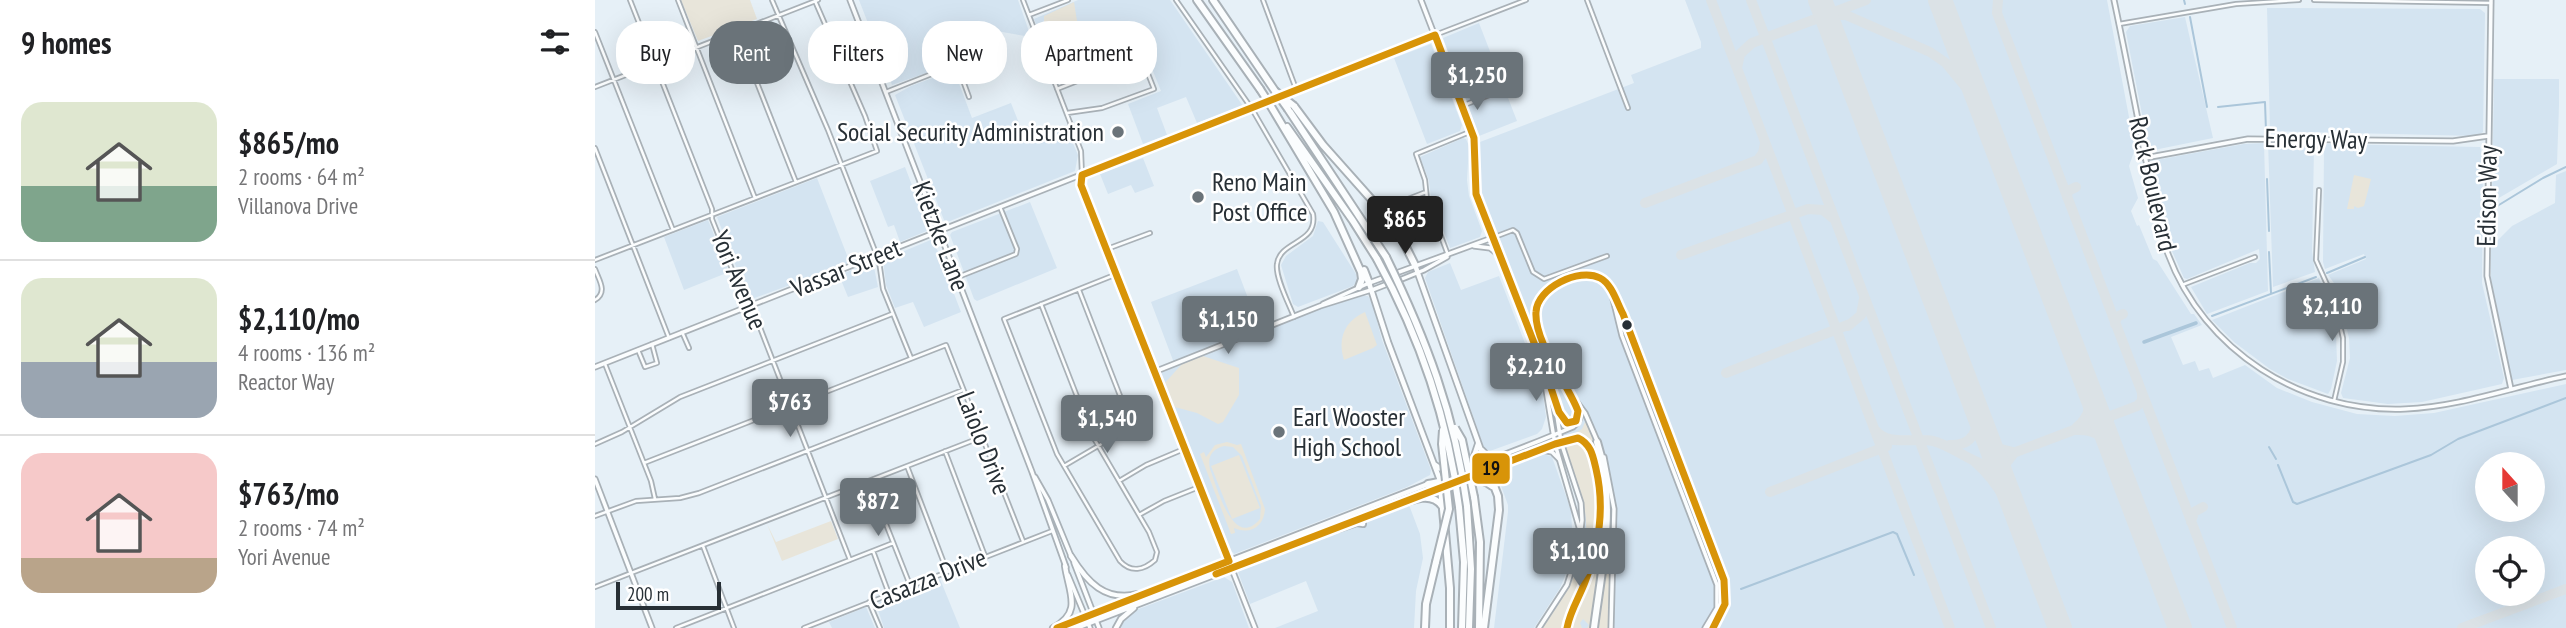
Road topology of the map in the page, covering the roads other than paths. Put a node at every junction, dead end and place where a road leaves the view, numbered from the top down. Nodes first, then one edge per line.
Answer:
1 (630, 0) edge
2 (678, 0) edge
3 (772, 0) edge
4 (850, 0) edge
5 (1023, 0) edge
6 (1068, 0) edge
7 (1176, 0) edge
8 (1197, 0) edge
9 (1215, 0) edge
10 (1263, 0) edge
11 (1421, 0) edge
12 (1526, 0) edge
13 (1587, 0) edge
14 (2114, 0) edge
15 (2299, 0) edge
16 (2314, 0) edge
17 (816, 1) edge
18 (1519, 1) edge
19 (2491, 1) edge
20 (1029, 15) junction
21 (778, 16) junction
22 (638, 21) edge
23 (765, 21) edge
24 (2119, 24) junction
25 (595, 32) edge
26 (1435, 36) junction
27 (709, 43) edge
28 (697, 48) junction
29 (922, 78) edge
30 (614, 80) junction
31 (663, 84) edge
32 (757, 84) edge
33 (964, 84) edge
34 (595, 87) edge
35 (1057, 89) junction
36 (1296, 90) junction
37 (1502, 90) dead end
38 (885, 92) junction
39 (969, 97) dead end
40 (1462, 106) junction
41 (1291, 108) junction
42 (1628, 108) dead end
43 (1252, 109) junction
44 (1066, 113) junction
45 (1276, 114) junction
46 (1472, 131) junction
47 (2488, 136) junction
48 (595, 148) edge
49 (2145, 158) junction
50 (841, 164) junction
51 (1082, 175) junction
52 (796, 182) junction
53 (2319, 190) dead end
54 (1426, 192) junction
55 (755, 198) junction
56 (1390, 206) dead end
57 (1000, 207) junction
58 (712, 215) junction
59 (1339, 222) junction
60 (673, 230) junction
61 (939, 231) junction
62 (1150, 233) dead end
63 (1492, 238) junction
64 (633, 246) junction
65 (1472, 246) junction
66 (1107, 249) junction
67 (1448, 255) junction
68 (876, 256) junction
69 (1500, 256) junction
70 (1608, 256) dead end
71 (2255, 257) dead end
72 (595, 260) edge
73 (1415, 265) junction
74 (595, 269) edge
75 (1418, 272) junction
76 (1117, 274) junction
77 (956, 277) junction
78 (2182, 285) junction
79 (1371, 286) junction
80 (1359, 287) junction
81 (1079, 289) junction
82 (1612, 295) junction
83 (595, 300) edge
84 (1041, 304) junction
85 (749, 306) junction
86 (1320, 306) junction
87 (893, 314) junction
88 (1294, 317) junction
89 (682, 332) junction
90 (669, 338) junction
91 (652, 344) junction
92 (689, 348) dead end
93 (638, 350) junction
94 (911, 358) junction
95 (773, 361) junction
96 (605, 363) junction
97 (595, 367) edge
98 (1543, 370) junction
99 (1154, 372) junction
100 (2566, 376) edge
101 (1564, 385) junction
102 (2511, 389) junction
103 (963, 390) junction
104 (1556, 400) junction
105 (2334, 401) junction
106 (790, 406) junction
107 (1578, 409) junction
108 (1451, 420) junction
109 (1444, 424) junction
110 (631, 428) junction
111 (1560, 432) junction
112 (1553, 435) junction
113 (982, 437) junction
114 (1561, 442) junction
115 (1597, 442) junction
116 (595, 444) edge
117 (1555, 444) junction
118 (1098, 446) junction
119 (1478, 446) junction
120 (1184, 449) junction
121 (1540, 450) junction
122 (808, 451) junction
123 (944, 451) junction
124 (1496, 458) junction
125 (1559, 459) junction
126 (1485, 462) junction
127 (644, 463) junction
128 (1434, 464) junction
129 (1504, 464) junction
130 (907, 466) junction
131 (1064, 466) junction
132 (1465, 469) junction
133 (1488, 470) junction
134 (1032, 472) junction
135 (1452, 477) junction
136 (1462, 477) junction
137 (595, 479) edge
138 (869, 481) junction
139 (1119, 481) junction
140 (1441, 483) junction
141 (1425, 485) junction
142 (1199, 487) junction
143 (1495, 490) junction
144 (826, 498) junction
145 (655, 499) junction
146 (1463, 506) junction
147 (1383, 510) junction
148 (607, 511) junction
149 (1139, 515) junction
150 (1444, 515) junction
151 (595, 516) edge
152 (1362, 521) junction
153 (1052, 531) junction
154 (1580, 533) junction
155 (1023, 541) junction
156 (893, 543) junction
157 (703, 546) junction
158 (873, 551) junction
159 (985, 556) junction
160 (1071, 556) junction
161 (850, 560) junction
162 (1229, 561) junction
163 (1065, 566) junction
164 (1232, 568) junction
165 (947, 572) junction
166 (631, 573) junction
167 (1169, 585) junction
168 (910, 586) junction
169 (595, 587) edge
170 (889, 595) junction
171 (870, 602) junction
172 (1143, 602) junction
173 (726, 608) junction
174 (1093, 614) junction
175 (1085, 617) junction
176 (1096, 620) junction
177 (1089, 626) edge
178 (652, 628) edge
179 (676, 628) edge
180 (734, 628) edge
181 (804, 628) edge
182 (880, 628) edge
183 (1055, 628) edge
184 (1076, 628) edge
185 (1099, 628) edge
186 (1116, 628) edge
187 (1255, 628) edge
188 (1425, 628) edge
189 (1450, 628) edge
190 (1462, 628) edge
191 (1469, 628) edge
192 (1482, 628) edge
193 (1539, 628) edge
194 (1567, 628) edge
195 (1594, 628) edge
196 (1611, 628) edge
197 (1705, 628) edge
198 (1713, 628) edge

1 - 22 street, Yori Avenue
2 - 28 street
3 - 21 street
4 - 38 street, Kietzke Lane
5 - 20 street
6 - 20 street
7 - 43 street
8 - 45 highway, bridge
9 - 41 highway, bridge
10 - 36 street
11 - 26 street
12 - 18 street, Vassar Street
13 - 42 street
14 - 24 street, Rock Boulevard
15 - 24 street
16 - 19 street
17 - 21 street
17 - 50 street
18 - 26 street, Vassar Street
19 - 47 street, Edison Way
20 - 35 street
21 - 23 street
21 - 50 street
24 - 49 street, Rock Boulevard
25 - 30 street
26 - 36 street, Vassar Street
26 - 40 street
27 - 28 street
28 - 55 street
29 - 38 street
30 - 34 street
30 - 60 street
31 - 58 street, Yori Avenue
32 - 52 street
33 - 39 street
35 - 44 street
35 - 44 street
36 - 43 street, Vassar Street
37 - 40 street
38 - 61 street, Kietzke Lane
40 - 46 street
41 - 73 highway
41 - 108 highway, bridge
43 - 51 street, Vassar Street
43 - 88 street
44 - 51 street
45 - 59 highway
45 - 109 highway, bridge
46 - 54 street
46 - 63 street
47 - 49 street, Energy Way
47 - 102 street, Edison Way
48 - 64 street
49 - 78 street, Rock Boulevard
50 - 52 street
50 - 68 street
51 - 57 street, Vassar Street
51 - 66 street
52 - 55 street
53 - 105 street
54 - 56 street
54 - 67 street
55 - 58 street
57 - 61 street, Vassar Street
57 - 77 street
58 - 60 street
58 - 85 street, Yori Avenue
59 - 79 highway
59 - 80 highway
60 - 64 street
61 - 68 street, Vassar Street
61 - 77 street, Kietzke Lane
62 - 66 street
63 - 65 street
63 - 69 street
63 - 70 street
64 - 72 street
64 - 90 street
65 - 67 street
65 - 69 street
66 - 76 street
67 - 73 street
67 - 75 street
68 - 85 street, Vassar Street
68 - 87 street
69 - 98 street
71 - 78 street
73 - 75 main road
73 - 79 street
74 - 83 street
75 - 79 street
75 - 119 main road
76 - 81 street
76 - 99 street
77 - 134 street, Kietzke Lane
78 - 105 street, Rock Boulevard
79 - 80 street
79 - 86 street
79 - 128 main road
80 - 86 street
81 - 84 street
81 - 118 street
82 - 101 street
82 - 197 street
82 - 198 street
84 - 118 street
84 - 131 street
85 - 89 street, Vassar Street
85 - 95 street, Yori Avenue
86 - 88 street
87 - 94 street
87 - 95 street
88 - 99 street
89 - 90 street, Vassar Street
89 - 92 street
90 - 91 street, Vassar Street
91 - 93 street, Vassar Street
91 - 93 street
93 - 96 street, Vassar Street
94 - 103 street, Laiolo Drive
94 - 106 street
95 - 106 street, Yori Avenue
95 - 110 street
96 - 97 street, Vassar Street
96 - 110 street
98 - 104 street
98 - 112 street
99 - 120 street
100 - 102 street, Rock Boulevard
101 - 107 street
101 - 115 street
102 - 105 street, Rock Boulevard
103 - 113 street, Laiolo Drive
103 - 122 street
104 - 107 street
104 - 111 street
106 - 122 street, Yori Avenue
106 - 127 street
107 - 111 street
108 - 146 highway, bridge
108 - 192 highway, bridge
109 - 146 highway, bridge
109 - 188 highway, bridge
110 - 116 street
110 - 127 street
111 - 112 street
111 - 114 street
112 - 117 street
112 - 124 street
113 - 123 street
113 - 155 street, Laiolo Drive
114 - 117 street
114 - 154 street
114 - 194 street
115 - 195 highway
115 - 196 street
117 - 121 street
117 - 125 street
118 - 131 street
118 - 139 street
119 - 124 main road
119 - 126 main road
119 - 132 main road
120 - 139 street
120 - 142 street
121 - 125 street
121 - 129 street
122 - 144 street, Yori Avenue
122 - 145 street
123 - 130 street
123 - 159 street
124 - 126 street
125 - 154 street
126 - 132 street
126 - 133 main road
127 - 145 street
128 - 135 main road
128 - 140 main road
129 - 133 street
129 - 143 highway
130 - 138 street
130 - 165 street
131 - 149 street
132 - 135 street
132 - 136 main road
133 - 136 main road
133 - 143 highway
134 - 153 street, Kietzke Lane
134 - 160 street, Kietzke Lane
135 - 136 highway
135 - 140 highway
136 - 140 street
136 - 143 highway
137 - 148 street
138 - 144 street
138 - 156 street
139 - 149 street
140 - 141 highway
140 - 147 main road
140 - 150 highway
141 - 152 main road
141 - 162 main road
142 - 149 street
142 - 162 street
143 - 192 highway
144 - 157 street
144 - 161 street, Yori Avenue
145 - 148 street
146 - 190 highway
146 - 191 highway
147 - 150 highway
147 - 152 main road
148 - 151 street
148 - 166 street
150 - 189 highway
152 - 164 main road
153 - 155 street, Casazza Drive
153 - 163 street, Kietzke Lane
154 - 193 street
155 - 159 street, Casazza Drive
156 - 158 street
156 - 168 street
157 - 166 street
157 - 173 street
158 - 161 street
158 - 170 street
159 - 165 street, Casazza Drive
160 - 167 main road
160 - 174 street, Kietzke Lane
161 - 173 street
162 - 164 street
162 - 167 main road
163 - 175 street, Kietzke Lane
163 - 183 main road
164 - 172 main road
164 - 187 street
165 - 168 street, Casazza Drive
166 - 169 street
166 - 178 street
167 - 174 main road
168 - 170 street, Casazza Drive
170 - 171 street, Casazza Drive
171 - 181 street, Casazza Drive
171 - 182 street
172 - 176 main road
172 - 186 main road
173 - 179 street
173 - 180 street
174 - 175 main road
174 - 176 street, Kietzke Lane
175 - 177 street, Kietzke Lane
175 - 183 main road
176 - 177 main road
176 - 185 street, Kietzke Lane
177 - 184 main road

